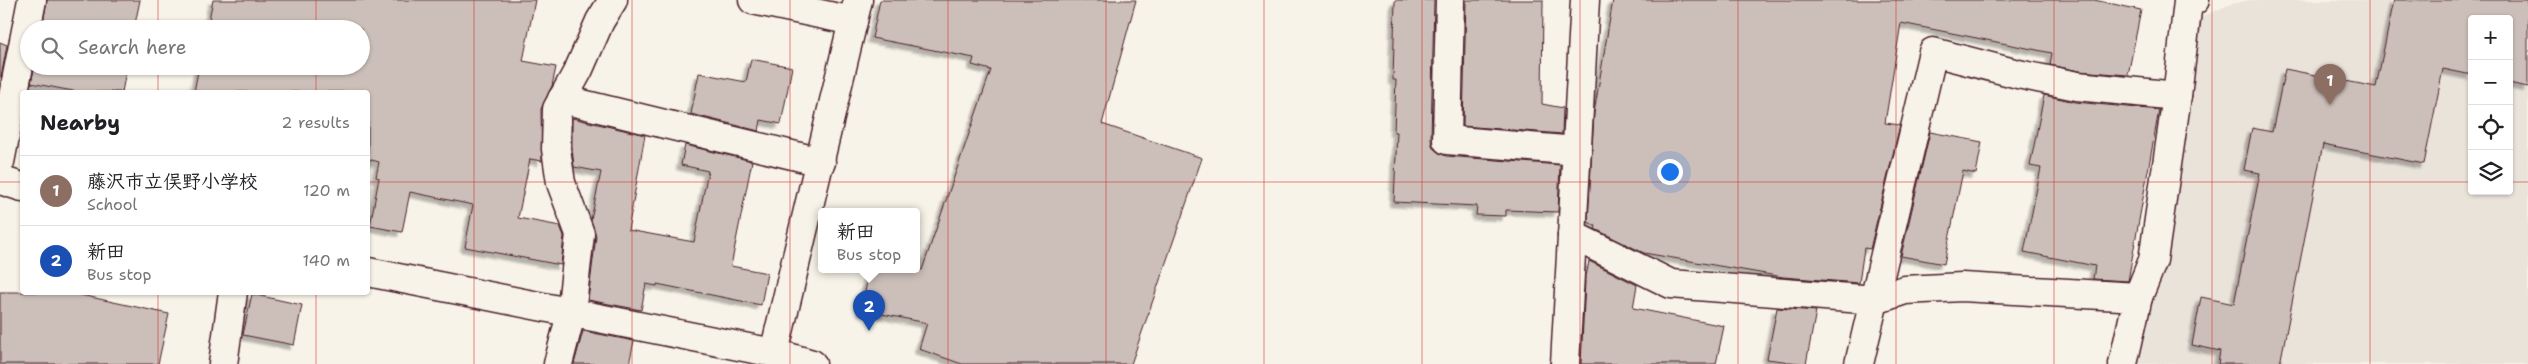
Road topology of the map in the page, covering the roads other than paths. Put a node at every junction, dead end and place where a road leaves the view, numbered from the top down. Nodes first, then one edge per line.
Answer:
1 (32, 0) edge
2 (612, 0) edge
3 (753, 0) edge
4 (1450, 0) edge
5 (1586, 0) edge
6 (2195, 0) edge
7 (856, 11) edge
8 (28, 20) edge
9 (20, 61) edge
10 (2177, 96) junction
11 (562, 99) junction
12 (1577, 151) junction
13 (0, 162) edge
14 (821, 162) junction
15 (0, 180) edge
16 (20, 186) edge
17 (1572, 235) junction
18 (370, 272) edge
19 (233, 295) edge
20 (2138, 297) junction
21 (1875, 300) junction
22 (571, 314) junction
23 (774, 353) junction
24 (223, 364) edge
25 (558, 364) edge
26 (812, 364) edge
27 (1565, 364) edge
28 (1859, 364) edge
29 (2124, 364) edge

1 - 8 street
2 - 11 street
3 - 7 street
4 - 12 street
5 - 12 street
6 - 10 street
7 - 14 street
9 - 13 street
10 - 20 street
10 - 21 street
11 - 14 street
11 - 22 street
12 - 17 street
14 - 23 street
15 - 16 street
17 - 21 street
17 - 27 street
18 - 22 street
19 - 24 street
20 - 21 street
20 - 29 street
21 - 28 street
22 - 23 street
22 - 25 street
23 - 26 street

